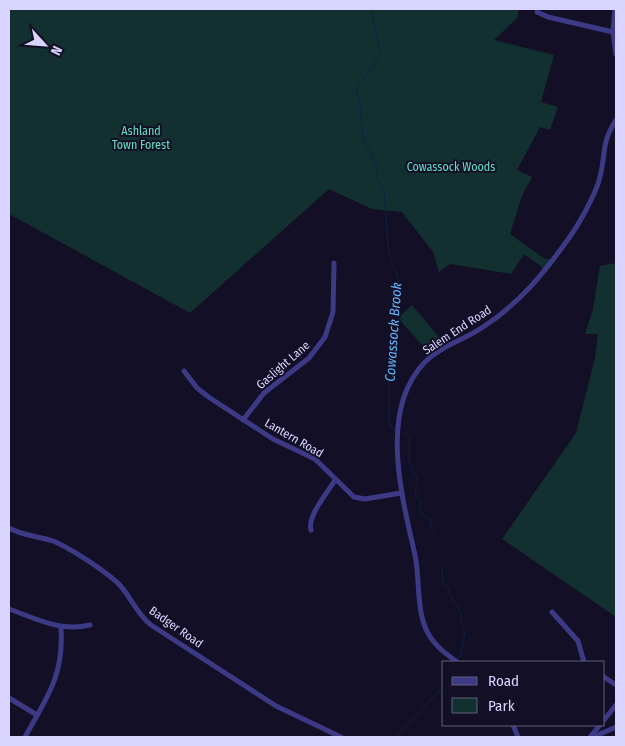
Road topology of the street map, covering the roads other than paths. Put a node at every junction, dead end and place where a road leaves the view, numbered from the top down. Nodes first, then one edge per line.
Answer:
1 (615, 9) edge
2 (537, 12) dead end
3 (613, 32) junction
4 (616, 54) edge
5 (616, 120) edge
6 (334, 263) dead end
7 (184, 371) dead end
8 (243, 420) junction
9 (335, 480) junction
10 (401, 493) junction
11 (9, 528) edge
12 (311, 530) dead end
13 (9, 609) edge
14 (552, 612) dead end
15 (90, 625) dead end
16 (62, 628) junction
17 (455, 661) edge
18 (584, 661) edge
19 (605, 678) edge
20 (616, 685) edge
21 (9, 698) edge
22 (616, 705) edge
23 (37, 715) junction
24 (605, 719) edge
25 (599, 726) edge
26 (616, 727) edge
27 (25, 737) edge
28 (341, 737) edge
29 (592, 737) edge

1 - 3 street
2 - 3 street
3 - 4 street
5 - 10 street, Salem End Road
6 - 8 street, Gaslight Lane
7 - 8 street, Lantern Road
8 - 9 street, Lantern Road
9 - 10 street, Lantern Road
9 - 12 street
10 - 17 street, Salem End Road
11 - 28 street, Badger Road
13 - 16 street
14 - 18 street
15 - 16 street
16 - 23 street
19 - 20 street
21 - 23 street
22 - 24 street
23 - 27 street
25 - 29 street
26 - 29 street

